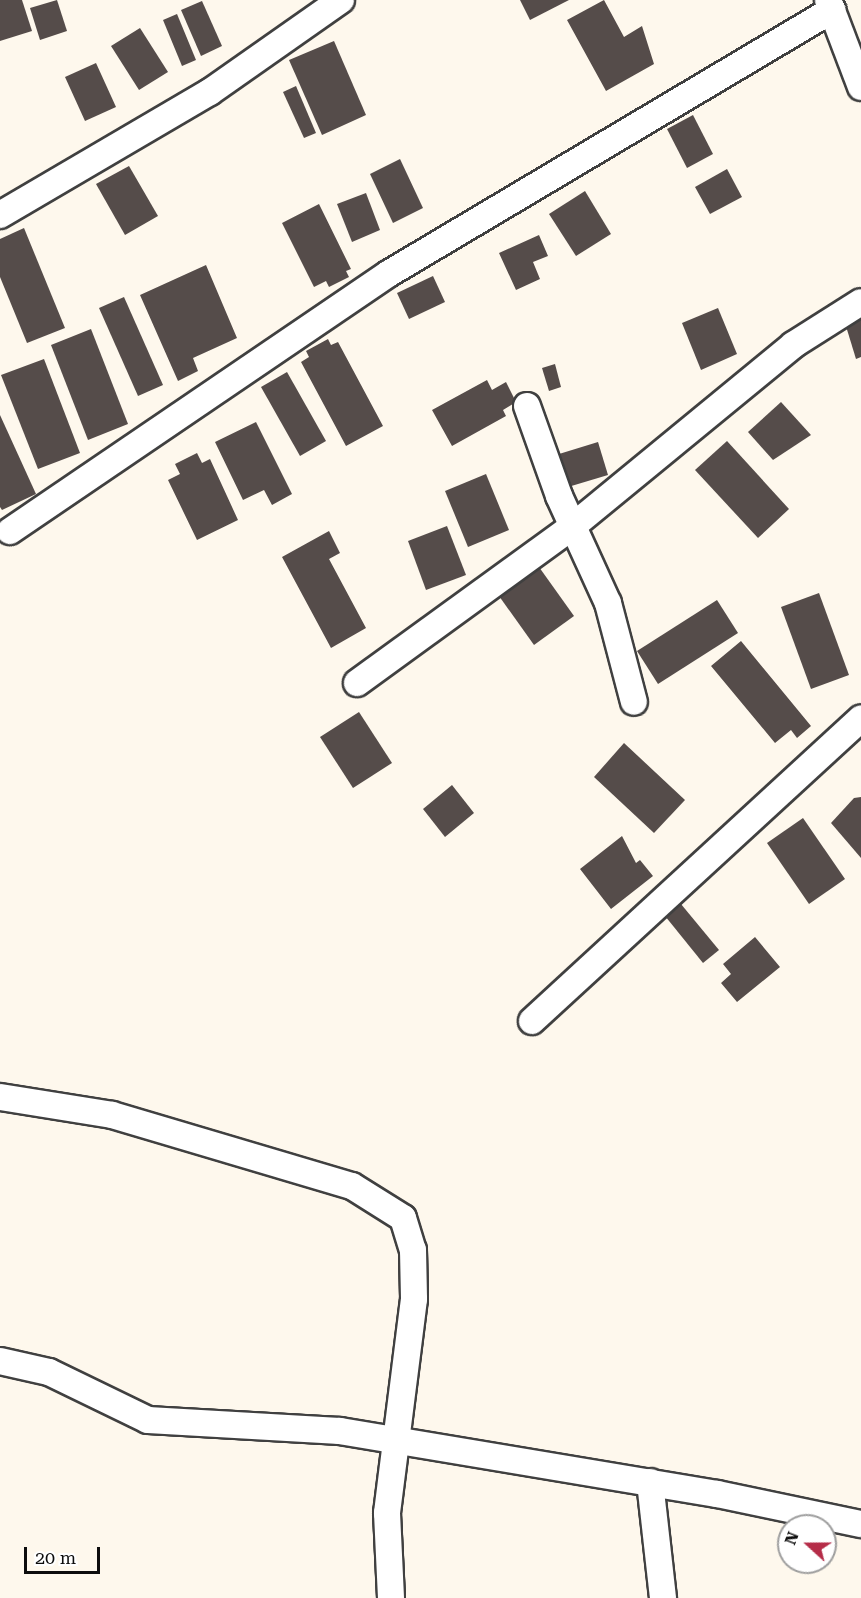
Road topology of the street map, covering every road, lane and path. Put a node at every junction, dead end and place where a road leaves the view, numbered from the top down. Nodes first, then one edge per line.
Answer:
1 (341, 0) edge
2 (830, 5) edge
3 (854, 44) edge
4 (861, 87) edge
5 (0, 215) edge
6 (861, 302) edge
7 (528, 406) dead end
8 (573, 526) junction
9 (10, 531) dead end
10 (357, 683) dead end
11 (634, 702) dead end
12 (861, 718) edge
13 (532, 1021) dead end
14 (0, 1097) edge
15 (0, 1361) edge
16 (396, 1440) junction
17 (650, 1482) junction
18 (861, 1524) edge
19 (391, 1598) edge
20 (663, 1598) edge

1 - 5 street
2 - 3 street
2 - 9 street
3 - 4 street
6 - 8 street
7 - 8 street
8 - 10 street
8 - 11 street
12 - 13 street
14 - 16 street
15 - 16 street
16 - 17 street
16 - 19 street
17 - 18 street
17 - 20 street

